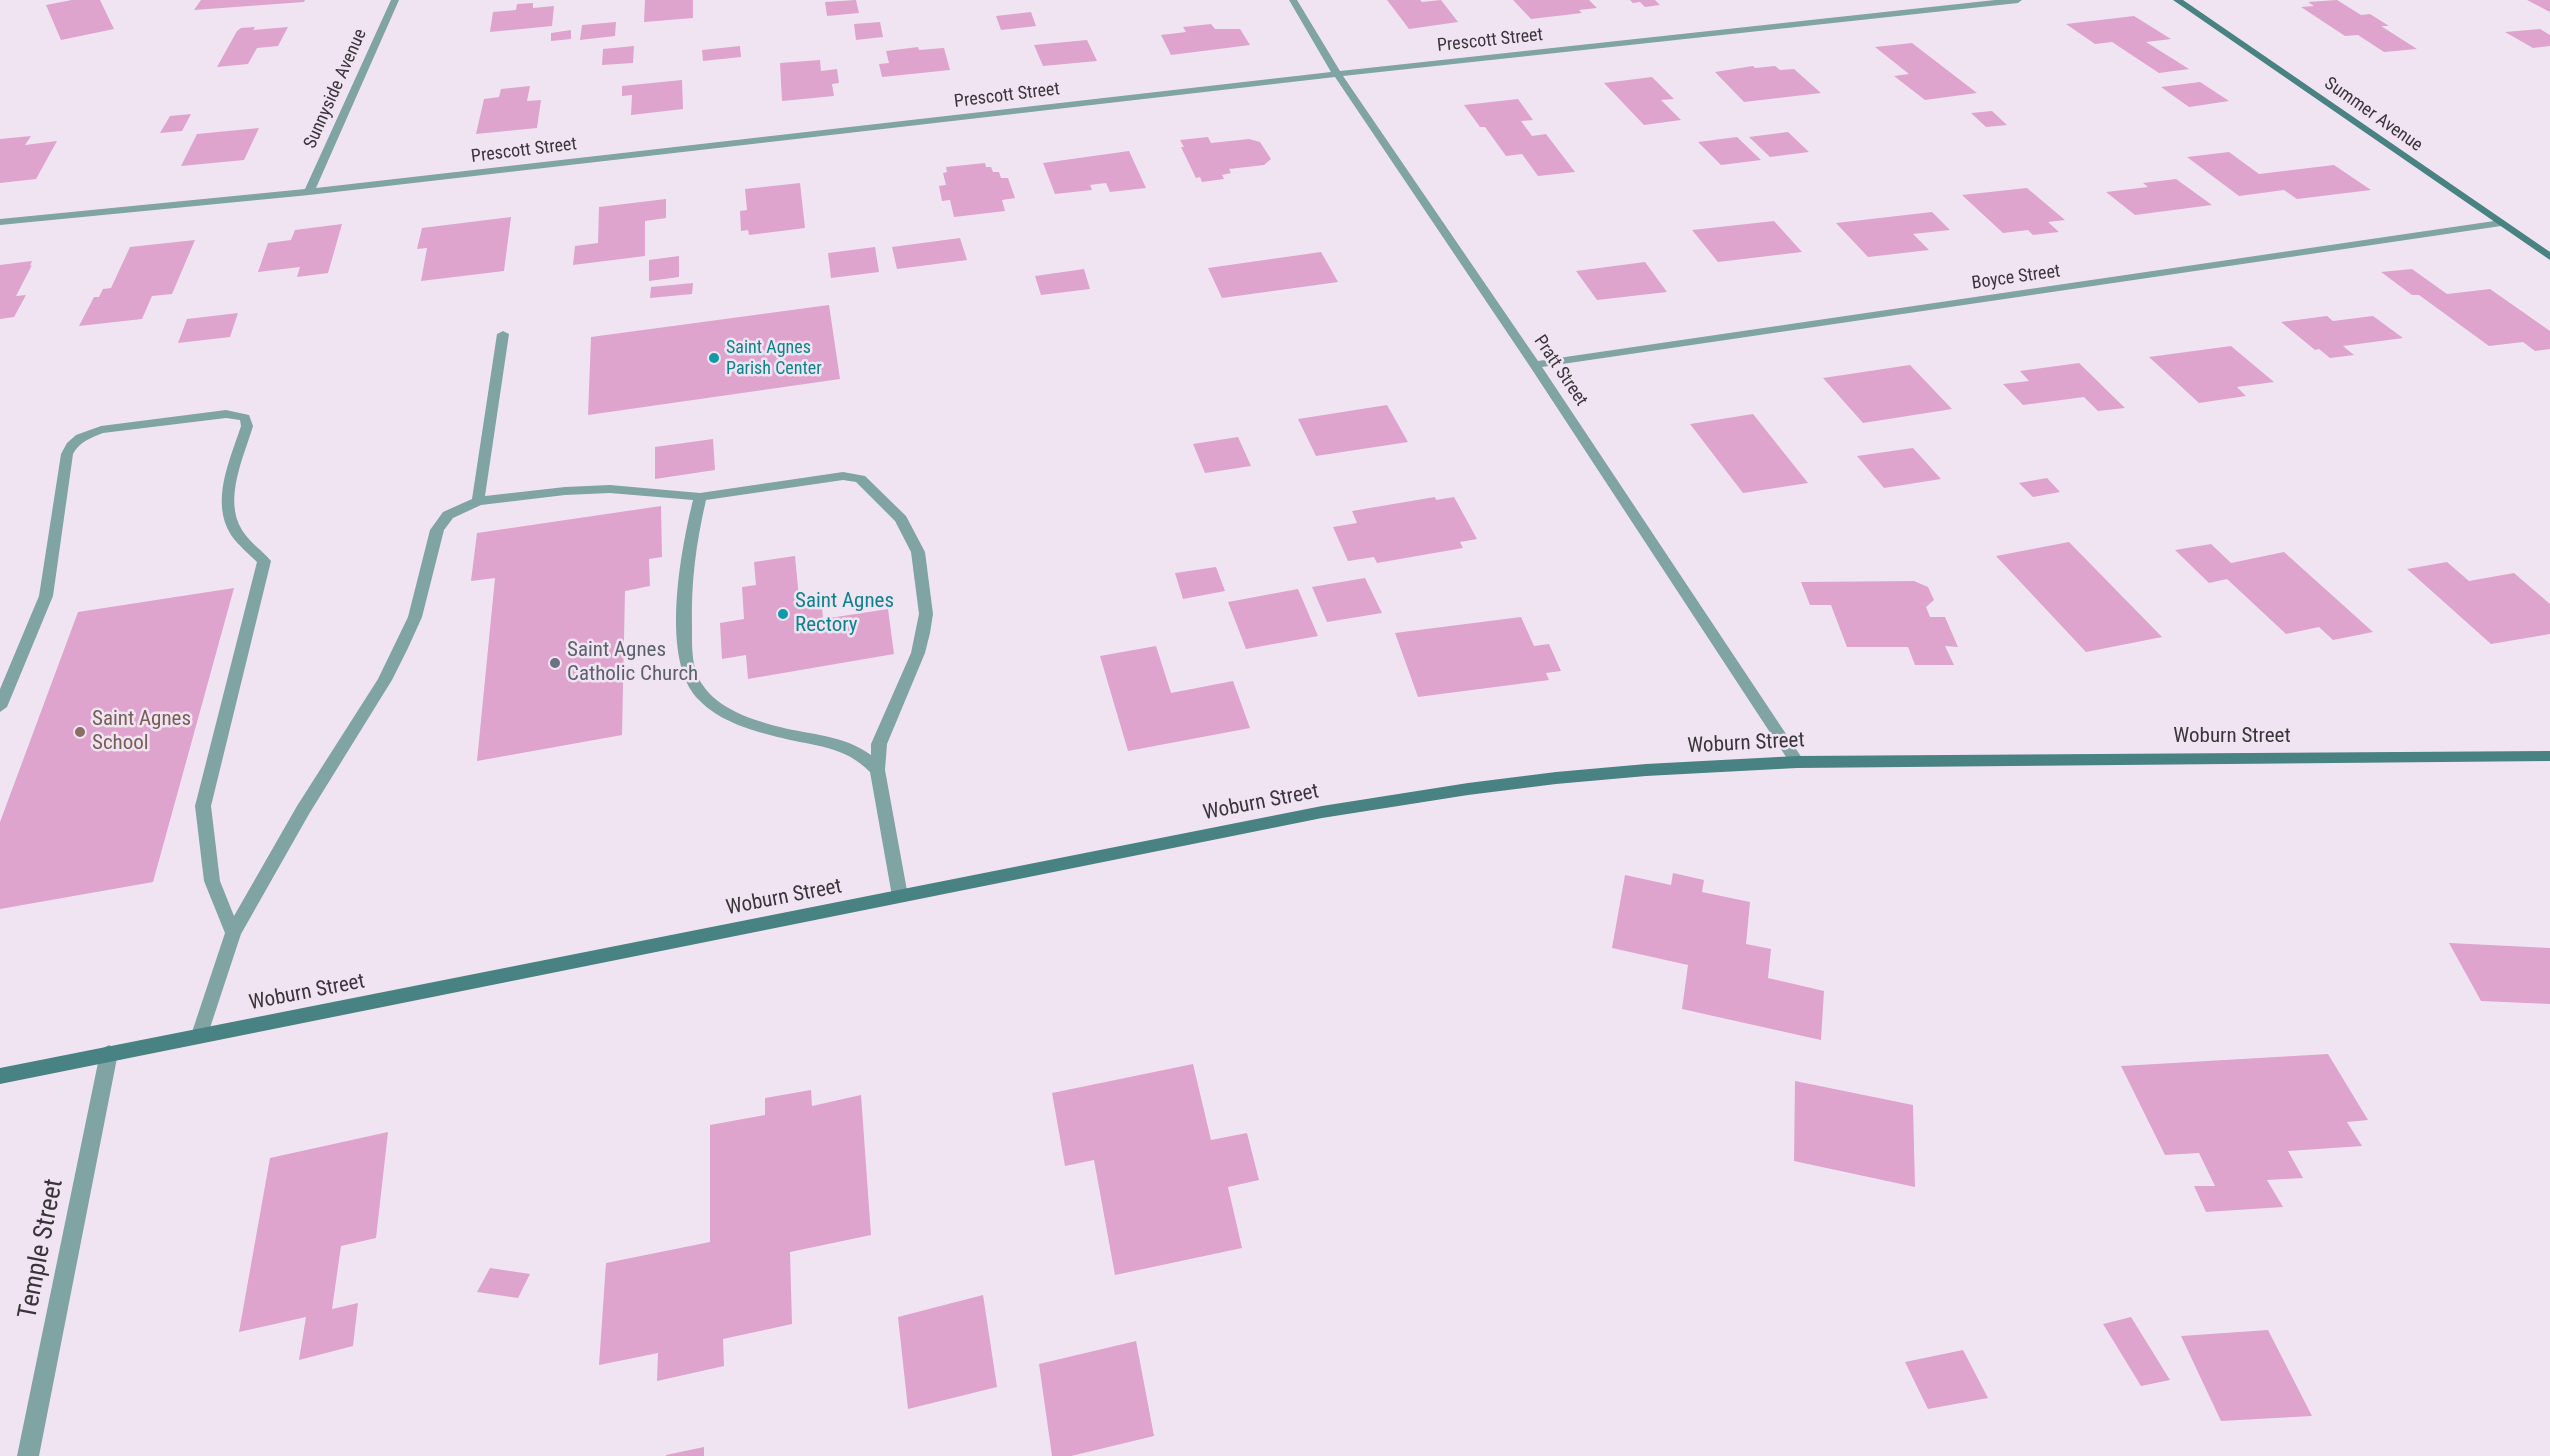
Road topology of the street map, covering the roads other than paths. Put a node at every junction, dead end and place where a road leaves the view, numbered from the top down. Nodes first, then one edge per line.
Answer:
1 (395, 0) edge
2 (1293, 0) edge
3 (2018, 0) edge
4 (2177, 0) edge
5 (1337, 74) junction
6 (309, 192) junction
7 (0, 222) edge
8 (2501, 224) junction
9 (2550, 256) edge
10 (504, 334) dead end
11 (1535, 365) junction
12 (700, 497) junction
13 (478, 501) junction
14 (0, 707) edge
15 (2550, 756) edge
16 (1797, 762) junction
17 (877, 770) junction
18 (900, 896) junction
19 (233, 933) junction
20 (200, 1035) junction
21 (109, 1053) junction
22 (0, 1076) edge
23 (28, 1456) edge

1 - 6 street, Sunnyside Avenue
2 - 5 street, Pratt Street
3 - 5 street, Prescott Street
4 - 8 street, Summer Avenue
5 - 6 street, Prescott Street
5 - 11 street, Pratt Street
6 - 7 street, Prescott Street
8 - 9 street, Summer Avenue
8 - 11 street, Boyce Street
10 - 13 street
11 - 16 street, Pratt Street
12 - 13 street
12 - 17 street
12 - 17 street
13 - 19 street
14 - 19 street
15 - 16 street, Woburn Street
16 - 18 street, Woburn Street
17 - 18 street
18 - 20 street, Woburn Street
19 - 20 street
20 - 21 street, Woburn Street
21 - 22 street, Woburn Street
21 - 23 street, Temple Street

